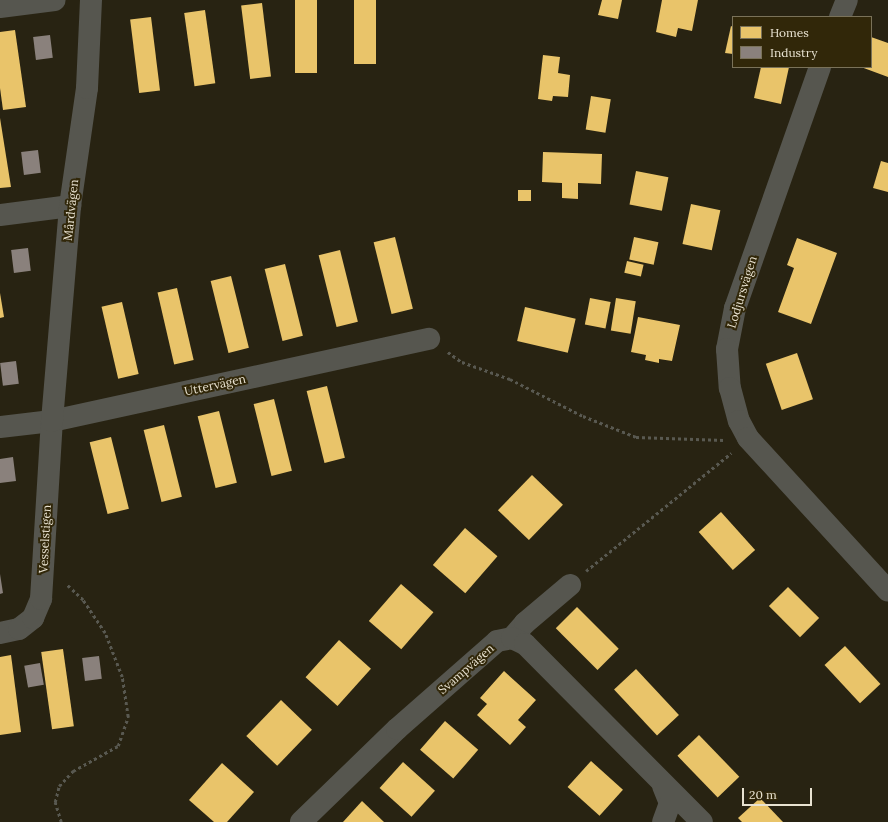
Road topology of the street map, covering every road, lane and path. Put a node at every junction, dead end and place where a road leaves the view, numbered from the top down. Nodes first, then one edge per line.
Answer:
1 (55, 0) edge
2 (91, 0) edge
3 (847, 0) edge
4 (0, 7) edge
5 (840, 16) edge
6 (820, 68) edge
7 (70, 206) junction
8 (0, 216) edge
9 (429, 339) joint
10 (52, 421) junction
11 (0, 427) edge
12 (748, 438) junction
13 (44, 563) junction
14 (570, 585) joint
15 (888, 591) edge
16 (0, 634) edge
17 (512, 638) junction
18 (663, 786) junction
19 (61, 822) edge
20 (301, 822) edge
21 (663, 822) edge
22 (702, 822) edge

1 - 4 street
2 - 7 street, Mårdvägen
3 - 5 street
6 - 12 street, Lodjursvägen
7 - 8 street
7 - 10 street, Mårdvägen
9 - 10 street, Uttervägen
9 - 12 path
10 - 11 street, Uttervägen
10 - 13 street, Vesselstigen
12 - 14 path
12 - 15 street, Lodjursvägen
13 - 16 street, Vesselstigen
13 - 19 path
14 - 17 street
17 - 18 street
17 - 20 street, Svampvägen
18 - 21 street
18 - 22 street

